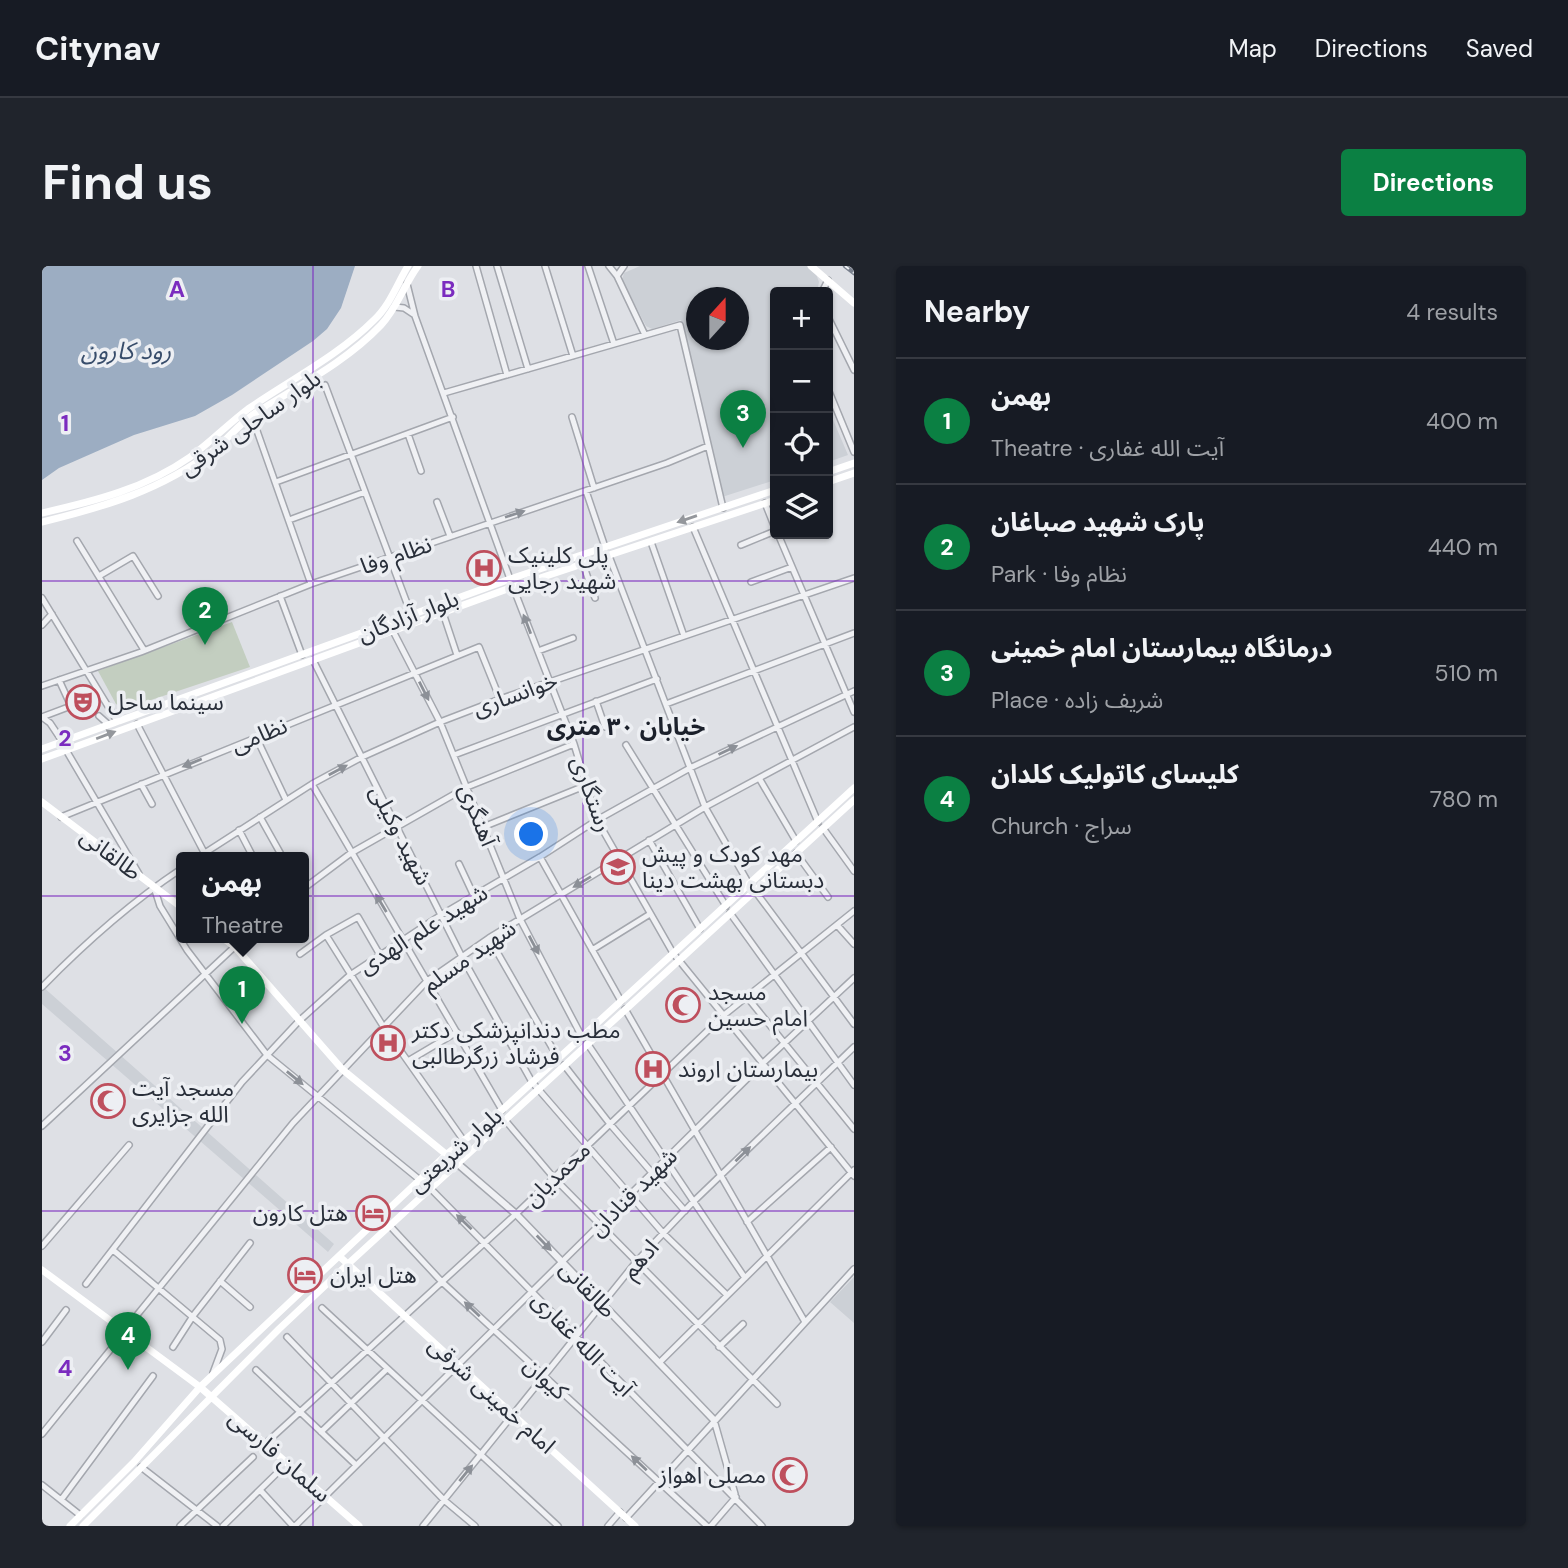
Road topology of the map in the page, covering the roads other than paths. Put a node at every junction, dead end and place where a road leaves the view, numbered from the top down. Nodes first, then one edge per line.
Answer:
1 (408, 266) edge
2 (418, 266) edge
3 (476, 266) edge
4 (497, 266) edge
5 (545, 266) edge
6 (589, 266) edge
7 (609, 266) edge
8 (624, 266) edge
9 (811, 266) edge
10 (825, 266) edge
11 (617, 276) junction
12 (828, 280) junction
13 (407, 284) junction
14 (824, 287) edge
15 (854, 303) edge
16 (394, 307) junction
17 (415, 316) junction
18 (833, 327) edge
19 (645, 335) junction
20 (614, 344) junction
21 (573, 356) junction
22 (528, 369) junction
23 (854, 370) edge
24 (507, 375) junction
25 (325, 385) dead end
26 (444, 393) junction
27 (833, 401) edge
28 (244, 417) junction
29 (453, 417) junction
30 (572, 417) dead end
31 (256, 428) dead end
32 (408, 434) junction
33 (708, 446) junction
34 (854, 452) edge
35 (351, 456) junction
36 (854, 463) edge
37 (833, 470) edge
38 (421, 471) dead end
39 (854, 473) edge
40 (833, 480) edge
41 (276, 482) junction
42 (594, 488) junction
43 (586, 491) junction
44 (365, 492) junction
45 (770, 492) edge
46 (437, 502) dead end
47 (770, 502) edge
48 (765, 503) junction
49 (723, 508) junction
50 (42, 513) edge
51 (770, 516) edge
52 (289, 520) junction
53 (42, 522) edge
54 (490, 522) junction
55 (693, 527) junction
56 (770, 533) edge
57 (450, 536) junction
58 (628, 539) junction
59 (780, 539) edge
60 (77, 541) dead end
61 (650, 542) junction
62 (741, 545) dead end
63 (605, 547) junction
64 (631, 548) junction
65 (609, 556) junction
66 (389, 557) junction
67 (583, 564) junction
68 (792, 567) junction
69 (99, 576) junction
70 (854, 578) edge
71 (510, 579) junction
72 (751, 582) dead end
73 (312, 584) junction
74 (513, 587) junction
75 (804, 595) junction
76 (158, 596) dead end
77 (280, 596) junction
78 (42, 598) edge
79 (595, 598) dead end
80 (443, 613) junction
81 (52, 614) junction
82 (411, 614) junction
83 (732, 619) junction
84 (42, 625) edge
85 (393, 631) junction
86 (854, 633) edge
87 (684, 636) junction
88 (573, 638) dead end
89 (825, 644) junction
90 (645, 649) junction
91 (144, 650) junction
92 (538, 651) junction
93 (302, 655) junction
94 (457, 655) junction
95 (313, 660) junction
96 (87, 670) junction
97 (754, 671) junction
98 (414, 672) junction
99 (657, 679) junction
100 (59, 680) junction
101 (550, 682) junction
102 (42, 685) edge
103 (854, 691) edge
104 (846, 695) junction
105 (500, 699) junction
106 (596, 701) junction
107 (335, 704) junction
108 (666, 704) junction
109 (854, 712) edge
110 (562, 713) junction
111 (99, 716) dead end
112 (42, 717) edge
113 (117, 721) junction
114 (440, 722) junction
115 (108, 724) junction
116 (137, 724) junction
117 (605, 727) dead end
118 (778, 727) junction
119 (854, 727) edge
120 (256, 737) junction
121 (62, 741) junction
122 (574, 744) junction
123 (626, 745) dead end
124 (42, 749) edge
125 (66, 750) junction
126 (454, 755) junction
127 (362, 757) junction
128 (42, 759) edge
129 (792, 760) junction
130 (690, 768) junction
131 (164, 774) junction
132 (759, 778) junction
133 (141, 784) junction
134 (312, 784) junction
135 (587, 785) junction
136 (467, 788) junction
137 (654, 789) junction
138 (854, 789) edge
139 (286, 800) junction
140 (854, 800) edge
141 (97, 802) junction
142 (44, 804) edge
143 (152, 804) dead end
144 (705, 807) junction
145 (42, 814) edge
146 (61, 817) junction
147 (260, 817) junction
148 (597, 820) junction
149 (676, 825) junction
150 (820, 825) junction
151 (397, 827) junction
152 (483, 827) junction
153 (239, 830) junction
154 (649, 841) junction
155 (796, 842) junction
156 (204, 852) edge
157 (210, 852) edge
158 (251, 852) edge
159 (280, 852) edge
160 (351, 853) junction
161 (796, 853) junction
162 (540, 857) junction
163 (619, 859) junction
164 (459, 864) dead end
165 (854, 871) edge
166 (176, 872) edge
167 (141, 876) junction
168 (503, 879) junction
169 (309, 884) edge
170 (154, 887) junction
171 (752, 887) junction
172 (561, 894) junction
173 (474, 896) junction
174 (828, 897) dead end
175 (176, 902) edge
176 (726, 905) junction
177 (854, 911) edge
178 (650, 914) junction
179 (730, 914) junction
180 (441, 915) junction
181 (520, 919) junction
182 (837, 925) junction
183 (700, 929) junction
184 (176, 931) edge
185 (326, 935) junction
186 (489, 938) junction
187 (403, 940) junction
188 (184, 943) edge
189 (230, 943) edge
190 (239, 943) edge
191 (854, 944) edge
192 (235, 947) junction
193 (592, 950) junction
194 (802, 953) junction
195 (300, 954) dead end
196 (380, 955) junction
197 (676, 956) junction
198 (462, 957) junction
199 (205, 975) junction
200 (350, 975) junction
201 (774, 975) junction
202 (854, 978) edge
203 (427, 981) junction
204 (42, 987) edge
205 (747, 997) junction
206 (834, 997) junction
207 (623, 1005) junction
208 (724, 1015) junction
209 (299, 1021) junction
210 (808, 1021) junction
211 (854, 1024) edge
212 (383, 1026) junction
213 (457, 1032) junction
214 (584, 1040) junction
215 (784, 1043) junction
216 (854, 1047) edge
217 (267, 1055) junction
218 (408, 1061) junction
219 (561, 1061) junction
220 (763, 1063) junction
221 (838, 1063) junction
222 (342, 1069) junction
223 (662, 1074) junction
224 (817, 1083) junction
225 (854, 1085) edge
226 (534, 1086) junction
227 (317, 1096) junction
228 (795, 1104) junction
229 (629, 1106) junction
230 (502, 1110) junction
231 (505, 1120) junction
232 (610, 1124) junction
233 (42, 1126) edge
234 (854, 1129) edge
235 (695, 1131) junction
236 (464, 1141) junction
237 (129, 1145) dead end
238 (587, 1146) junction
239 (831, 1147) junction
240 (447, 1154) junction
241 (664, 1161) junction
242 (458, 1164) junction
243 (652, 1173) junction
244 (853, 1173) edge
245 (721, 1175) junction
246 (554, 1178) junction
247 (420, 1180) junction
248 (431, 1189) junction
249 (630, 1195) junction
250 (693, 1202) junction
251 (685, 1211) junction
252 (516, 1214) junction
253 (747, 1222) junction
254 (600, 1225) junction
255 (390, 1226) junction
256 (663, 1233) junction
257 (485, 1242) junction
258 (250, 1243) dead end
259 (42, 1246) edge
260 (113, 1250) junction
261 (339, 1256) junction
262 (767, 1256) junction
263 (562, 1262) junction
264 (636, 1262) junction
265 (348, 1265) junction
266 (854, 1269) edge
267 (42, 1270) edge
268 (745, 1278) junction
269 (220, 1281) junction
270 (442, 1282) junction
271 (86, 1284) dead end
272 (159, 1288) junction
273 (531, 1292) junction
274 (727, 1295) junction
275 (602, 1304) junction
276 (250, 1307) dead end
277 (322, 1308) dead end
278 (66, 1310) dead end
279 (137, 1315) dead end
280 (405, 1316) junction
281 (193, 1317) junction
282 (805, 1322) junction
283 (743, 1324) dead end
284 (697, 1325) junction
285 (494, 1329) junction
286 (287, 1337) dead end
287 (575, 1338) junction
288 (42, 1342) edge
289 (115, 1344) dead end
290 (173, 1347) dead end
291 (719, 1347) junction
292 (367, 1350) junction
293 (659, 1363) junction
294 (458, 1364) junction
295 (387, 1369) junction
296 (256, 1370) dead end
297 (153, 1376) dead end
298 (212, 1376) junction
299 (544, 1376) junction
300 (751, 1380) junction
301 (331, 1383) junction
302 (200, 1387) junction
303 (212, 1396) junction
304 (421, 1401) junction
305 (351, 1403) junction
306 (776, 1404) dead end
307 (300, 1412) junction
308 (513, 1415) junction
309 (714, 1420) junction
310 (321, 1432) junction
311 (42, 1434) edge
312 (384, 1437) junction
313 (266, 1443) junction
314 (687, 1450) junction
315 (480, 1456) junction
316 (253, 1457) dead end
317 (356, 1465) junction
318 (141, 1467) junction
319 (275, 1475) dead end
320 (659, 1482) junction
321 (42, 1485) edge
322 (260, 1490) junction
323 (325, 1496) junction
324 (736, 1497) junction
325 (61, 1500) junction
326 (444, 1500) junction
327 (197, 1510) junction
328 (80, 1515) junction
329 (623, 1515) junction
330 (86, 1523) edge
331 (70, 1526) edge
332 (97, 1526) edge
333 (180, 1526) edge
334 (217, 1526) edge
335 (223, 1526) edge
336 (294, 1526) edge
337 (359, 1526) edge
338 (423, 1526) edge
339 (475, 1526) edge
340 (558, 1526) edge
341 (608, 1526) edge
342 (635, 1526) edge
343 (709, 1526) edge
344 (762, 1526) edge

1 - 28 main road, بلوار ساحلی شرقی
2 - 13 main road, بلوار ساحلی شرقی
3 - 24 street
4 - 22 street
5 - 21 street
6 - 20 street
7 - 11 street
8 - 11 street
9 - 12 main road
10 - 12 main road
11 - 19 street
12 - 14 street
12 - 15 main road
13 - 16 main road, بلوار ساحلی شرقی
13 - 17 street
16 - 17 street
16 - 28 main road, بلوار ساحلی شرقی
17 - 26 street
18 - 23 street
19 - 20 street
19 - 33 street
20 - 21 street
21 - 22 street
22 - 24 street
24 - 26 street
25 - 35 street
26 - 29 street
27 - 34 street
28 - 50 main road, بلوار ساحلی شرقی
28 - 53 main road, بلوار ساحلی شرقی
29 - 32 street
29 - 54 street
30 - 42 street
31 - 41 street
32 - 35 street
32 - 38 street
33 - 42 street, نظام وفا
33 - 49 street
35 - 41 street
35 - 44 street
36 - 37 main road
39 - 40 main road
41 - 52 street
42 - 43 street, نظام وفا
54 -> 43 street, نظام وفا
43 - 63 street
44 - 52 street
44 - 66 street
45 - 49 main road, بلوار آزادگان
46 - 57 street
47 - 48 main road, بلوار آزادگان
48 - 51 street
48 - 55 main road, بلوار آزادگان
49 -> 58 main road, بلوار آزادگان
52 - 73 street
54 - 57 street, نظام وفا
54 - 71 street
55 - 61 main road, بلوار آزادگان
55 - 83 street
56 - 62 street
57 - 66 street, نظام وفا
58 - 63 main road, بلوار آزادگان
58 - 64 main road
59 - 68 street
60 - 69 street
61 - 64 main road, بلوار آزادگان
61 - 87 street
63 - 71 main road, بلوار آزادگان
64 - 65 main road, بلوار آزادگان
65 - 67 main road, بلوار آزادگان
65 - 90 street
66 - 73 street, نظام وفا
66 - 82 street
67 - 74 main road, بلوار آزادگان
67 - 79 street
68 - 72 street
68 - 75 street
69 - 76 street
69 - 91 street
70 - 75 street, خوانساری
71 - 82 main road, بلوار آزادگان
73 - 77 street, نظام وفا
74 - 80 main road, بلوار آزادگان
92 -> 74 street, رستگاری
75 - 83 street, خوانساری
75 - 89 street
77 - 91 street, نظام وفا
77 - 93 street
78 - 81 street
80 - 85 main road, بلوار آزادگان
80 - 94 street
81 - 84 street
81 - 96 street
82 - 93 main road, بلوار آزادگان
83 - 87 street, خوانساری
83 - 97 street
85 - 95 main road, بلوار آزادگان
85 - 98 street, آهنگری
86 - 89 street
87 - 90 street, خوانساری
88 - 92 street
89 - 97 street
89 - 104 street
90 - 99 street
90 - 101 street, خوانساری
91 - 96 street, نظام وفا
92 - 101 street, رستگاری
93 - 113 main road, بلوار آزادگان
94 - 98 street, نظامی
94 - 105 street
95 - 107 street, شهید وکیلی
95 - 116 main road, بلوار آزادگان
96 - 100 street, نظام وفا
96 - 113 street
97 - 108 street
97 - 118 street
98 - 107 street, نظامی
98 -> 114 street, آهنگری
99 - 106 street
99 - 108 street
100 - 102 street, نظام وفا
100 - 112 street
101 - 105 street, خوانساری
101 - 110 street, رستگاری
103 - 104 street, شهید علم الهدی
104 - 109 street
104 - 118 street, شهید علم الهدی
105 - 114 street, خوانساری
106 - 110 street
106 - 117 street
107 - 120 street, نظامی
107 - 127 street, شهید وکیلی
108 - 130 street
110 - 122 street, رستگاری
110 - 126 street
111 - 115 street
112 - 121 street
113 - 115 main road, بلوار آزادگان
114 - 126 street, آهنگری
114 - 127 street, خوانساری
115 - 121 main road, بلوار آزادگان
125 -> 116 main road, بلوار آزادگان
116 - 131 street
118 - 129 street
130 -> 118 street, شهید علم الهدی
119 - 129 street, شهید مسلم
120 -> 131 street, نظامی
120 - 139 street
121 - 124 main road, بلوار آزادگان
122 - 135 street, رستگاری
122 - 136 street
123 - 137 street
125 - 128 main road, بلوار آزادگان
125 - 141 street
126 - 136 street, آهنگری
134 -> 127 street, خوانساری
127 - 151 street, شهید وکیلی
129 - 132 street, شهید مسلم
129 - 150 street
130 - 137 street, شهید علم الهدی
130 - 144 street
131 - 133 street, نظامی
131 - 156 street
132 - 144 street, شهید مسلم
132 - 155 street
133 - 141 street, نظامی
133 - 143 street
134 - 139 street, خوانساری
134 - 160 street
135 - 148 street, رستگاری
135 - 152 street
136 - 151 street
136 - 152 street, آهنگری
137 - 148 street, شهید علم الهدی
137 - 149 street
138 - 150 main road, بلوار شریعتی
139 - 147 street, خوانساری
140 - 150 main road, بلوار شریعتی
141 - 146 street, نظامی
141 - 167 street
142 - 145 street
142 - 146 main road, طالقانی
144 - 149 street, شهید مسلم
144 - 171 street
146 - 167 main road, طالقانی
147 - 153 street, خوانساری
147 - 159 street
148 - 162 street, شهید علم الهدی
148 - 163 street, رستگاری
149 - 154 street, شهید مسلم
149 - 176 street
150 - 155 main road, بلوار شریعتی
150 - 161 main road, بلوار شریعتی
150 - 165 street
151 - 160 street
151 - 180 street, شهید وکیلی
152 - 168 street, آهنگری
153 - 157 street, خوانساری
153 - 158 street
154 - 163 street, شهید مسلم
154 - 183 street
155 - 171 main road, بلوار شریعتی
160 - 169 street
187 -> 160 street
161 - 171 main road, بلوار شریعتی
161 - 174 street
162 - 168 street, شهید علم الهدی
162 - 172 street
163 -> 172 street, شهید مسلم
163 - 178 street, رستگاری
164 - 173 street
166 - 170 street
167 - 170 main road, طالقانی
168 - 173 street, شهید علم الهدی
168 - 181 street, آهنگری
170 - 175 main road, طالقانی
170 - 184 street
170 - 204 street
171 - 176 main road, بلوار شریعتی
171 - 179 main road, بلوار شریعتی
171 - 194 street
172 - 181 street, شهید مسلم
172 - 193 street
173 - 180 street, شهید علم الهدی
176 - 183 main road, بلوار شریعتی
177 - 182 street, محمدیان
178 - 193 street
178 - 197 street, رستگاری
179 - 197 main road, بلوار شریعتی
179 - 201 street
180 - 187 street, شهید علم الهدی
180 - 198 street, شهید وکیلی
181 - 186 street, شهید مسلم
181 -> 214 street, آهنگری
182 - 191 street
182 - 194 street, محمدیان
183 - 197 main road, بلوار شریعتی
185 - 195 street
185 - 196 street
185 - 200 street
186 - 198 street, شهید مسلم
186 - 219 street
187 - 196 street, شهید علم الهدی
187 - 203 street
188 - 199 street
189 - 192 main road
190 - 192 street
192 - 199 street
192 - 209 main road
193 - 207 street
194 - 201 street, محمدیان
194 - 206 street
196 - 200 street, شهید علم الهدی
197 - 207 main road, بلوار شریعتی
197 - 208 street, رستگاری
198 - 203 street, شهید مسلم
198 - 226 street, شهید وکیلی
199 - 217 street
199 - 233 street
200 - 209 street, شهید علم الهدی
200 - 212 street
201 - 205 street, محمدیان
201 - 210 street
202 - 206 street, شهید قنادان
203 - 212 street, شهید مسلم
203 - 213 street
205 - 208 street, محمدیان
205 - 215 street
206 - 210 street, شهید قنادان
206 - 211 street
207 - 214 main road, بلوار شریعتی
207 - 223 street
208 - 220 street, رستگاری
208 - 223 street, محمدیان
209 - 217 street, شهید علم الهدی
209 - 222 main road
210 - 215 street, شهید قنادان
210 - 221 street
212 - 218 street
212 - 222 street, شهید مسلم
213 - 218 street
213 - 230 street
214 - 219 main road, بلوار شریعتی
214 - 229 street, آهنگری
215 - 220 street, شهید قنادان
215 - 224 street
216 - 221 street, ادهم
217 -> 227 street
217 - 260 street, شهید علم الهدی
218 - 236 street
219 - 226 main road, بلوار شریعتی
219 - 232 street
220 - 228 street, رستگاری
220 - 235 street, شهید قنادان
221 - 224 street, ادهم
221 - 225 street
222 - 227 street, شهید مسلم
222 - 240 main road
223 - 229 street, محمدیان
223 - 235 street
224 - 228 street, ادهم
224 - 234 street
226 - 230 main road, بلوار شریعتی
226 - 231 main road, بلوار شریعتی
226 - 238 street, شهید وکیلی
227 - 247 street
227 - 272 street, شهید مسلم
228 - 239 street, رستگاری
245 -> 228 street, ادهم
229 - 232 street, محمدیان
229 - 241 street, آهنگری
230 - 236 main road, بلوار شریعتی
231 - 242 main road, بلوار شریعتی
231 - 246 street
232 - 238 street, محمدیان
232 - 243 street
235 - 241 street, شهید قنادان
235 - 245 street
236 - 240 main road, بلوار شریعتی
237 - 259 street
238 - 246 street, محمدیان
238 - 249 street, شهید وکیلی
239 - 244 street, رستگاری
239 - 253 street
240 - 242 main road
240 - 247 main road, بلوار شریعتی
241 - 243 street, شهید قنادان
241 - 250 street, آهنگری
242 - 248 main road, بلوار شریعتی
242 - 252 street, طالقانی
243 - 249 street, شهید قنادان
243 - 251 street
244 - 262 street
245 - 250 street, ادهم
245 - 253 street
246 - 252 street, محمدیان
246 - 254 street
247 - 261 main road, بلوار شریعتی
248 - 255 main road, بلوار شریعتی
257 -> 248 street, آیت الله غفاری
249 - 254 street, شهید قنادان
249 - 256 street, شهید وکیلی
250 - 251 street, ادهم
250 - 268 street, آهنگری
251 - 256 street, ادهم
252 - 257 street, محمدیان
252 -> 263 street, طالقانی
253 - 262 street
254 - 263 street, شهید قنادان
254 - 264 street
255 - 265 main road, بلوار شریعتی
255 - 270 street, کیوان
256 - 264 street, ادهم
256 - 274 street, شهید وکیلی
257 - 270 street, محمدیان
257 - 273 street, آیت الله غفاری
258 - 269 street
260 - 271 street, شهید علم الهدی
260 - 272 street
261 - 265 main road, امام خمینی شرقی
261 - 298 main road, بلوار شریعتی
262 - 268 street
262 - 282 street
263 - 273 street, شهید قنادان
263 - 275 street, طالقانی
264 - 275 street, ادهم
264 - 284 street
265 - 280 main road, امام خمینی شرقی
265 - 303 main road, بلوار شریعتی
266 - 282 street
267 - 302 main road, سلمان فارسی
268 - 274 street
269 - 276 street
269 - 281 street
270 - 280 street, محمدیان
285 -> 270 street, کیوان
272 - 279 street, شهید مسلم
272 - 281 street
273 - 285 street, شهید قنادان
273 - 287 street, آیت الله غفاری
274 - 284 street
275 - 287 street, ادهم
275 - 293 street, طالقانی
277 - 292 street
278 - 288 street
280 - 292 street, محمدیان
280 - 294 main road, امام خمینی شرقی
281 - 290 street
281 - 298 street
282 - 300 street
283 - 291 street
284 - 291 street
284 - 293 street
285 - 294 street, شهید قنادان
285 - 299 street, کیوان
286 - 301 street
287 - 299 street, ادهم
287 - 314 street, آیت الله غفاری
289 - 311 street
291 - 300 street
292 - 295 street
292 - 301 street, محمدیان
293 - 309 street, طالقانی
294 - 304 street, شهید قنادان
294 - 308 main road, امام خمینی شرقی
295 - 304 street
295 - 305 street
296 - 307 street
297 - 325 street
298 - 302 main road, بلوار شریعتی
299 - 308 street, ادهم
320 -> 299 street, کیوان
300 - 306 street
300 - 309 street
301 - 305 street
301 - 307 street, محمدیان
302 - 303 main road, سلمان فارسی
302 - 328 main road, بلوار شریعتی
303 - 313 main road, سلمان فارسی
303 - 318 main road, بلوار شریعتی
304 - 312 street, شهید قنادان
304 - 315 street
305 - 310 street
305 - 312 street
307 - 310 street
307 - 313 street, محمدیان
308 - 315 street, ادهم
308 - 329 main road, امام خمینی شرقی
309 - 314 street
309 - 324 street
310 - 317 street
312 - 317 street, شهید قنادان
312 - 326 street
313 - 323 main road, سلمان فارسی
314 - 320 street
314 - 324 street, آیت الله غفاری
326 -> 315 street, ادهم
315 - 340 street
316 - 327 street
317 - 323 street, شهید قنادان
318 - 327 street
318 - 330 main road, بلوار شریعتی
319 - 322 street
320 - 329 street
320 - 343 street, کیوان
321 - 325 street
322 - 335 street
322 - 336 street
323 - 336 street, شهید قنادان
323 - 337 main road, سلمان فارسی
324 - 343 street
324 - 344 street, آیت الله غفاری
325 - 328 street
326 - 338 street, ادهم
326 - 339 street
327 - 333 street
327 - 334 street
328 - 331 main road, بلوار شریعتی
329 - 341 street
329 - 342 main road, امام خمینی شرقی
330 - 332 street

